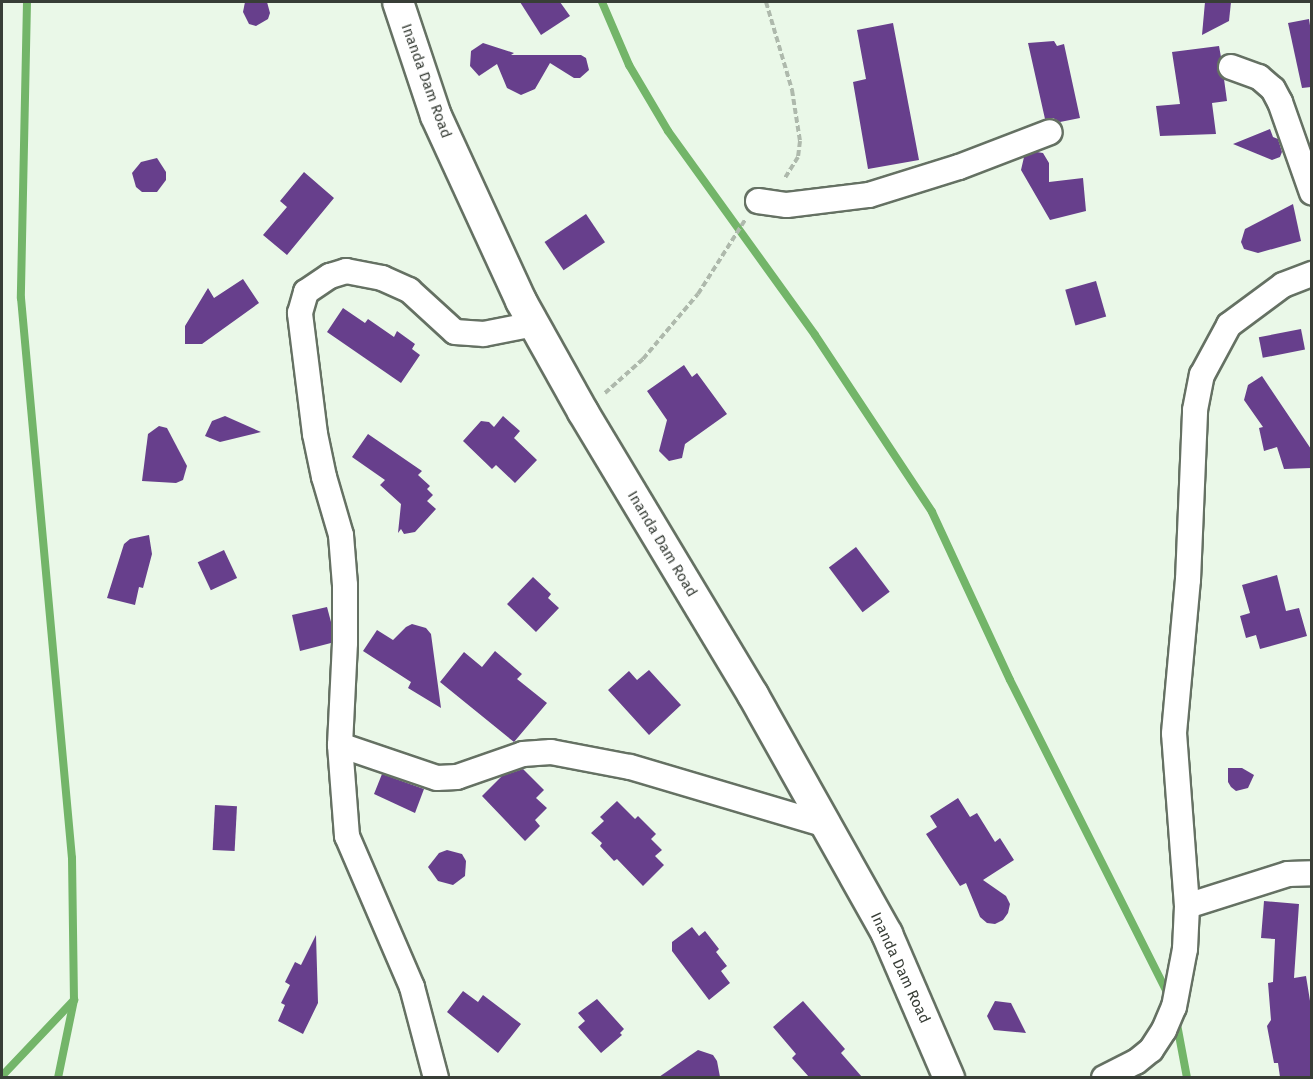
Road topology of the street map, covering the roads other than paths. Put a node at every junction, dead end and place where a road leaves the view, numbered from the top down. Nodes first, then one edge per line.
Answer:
1 (398, 2) edge
2 (1231, 67) dead end
3 (1050, 132) dead end
4 (1311, 193) edge
5 (758, 201) road end
6 (1311, 274) edge
7 (534, 324) junction
8 (339, 745) junction
9 (826, 825) junction
10 (1311, 873) edge
11 (1187, 906) junction
12 (436, 1077) edge
13 (949, 1077) edge
14 (1104, 1077) edge

1 - 7 street, Inanda Dam Road
2 - 4 street
3 - 5 street
6 - 11 street
7 - 8 street
7 - 9 street, Inanda Dam Road
8 - 9 street
8 - 12 street
9 - 13 street, Inanda Dam Road
10 - 11 street
11 - 14 street

